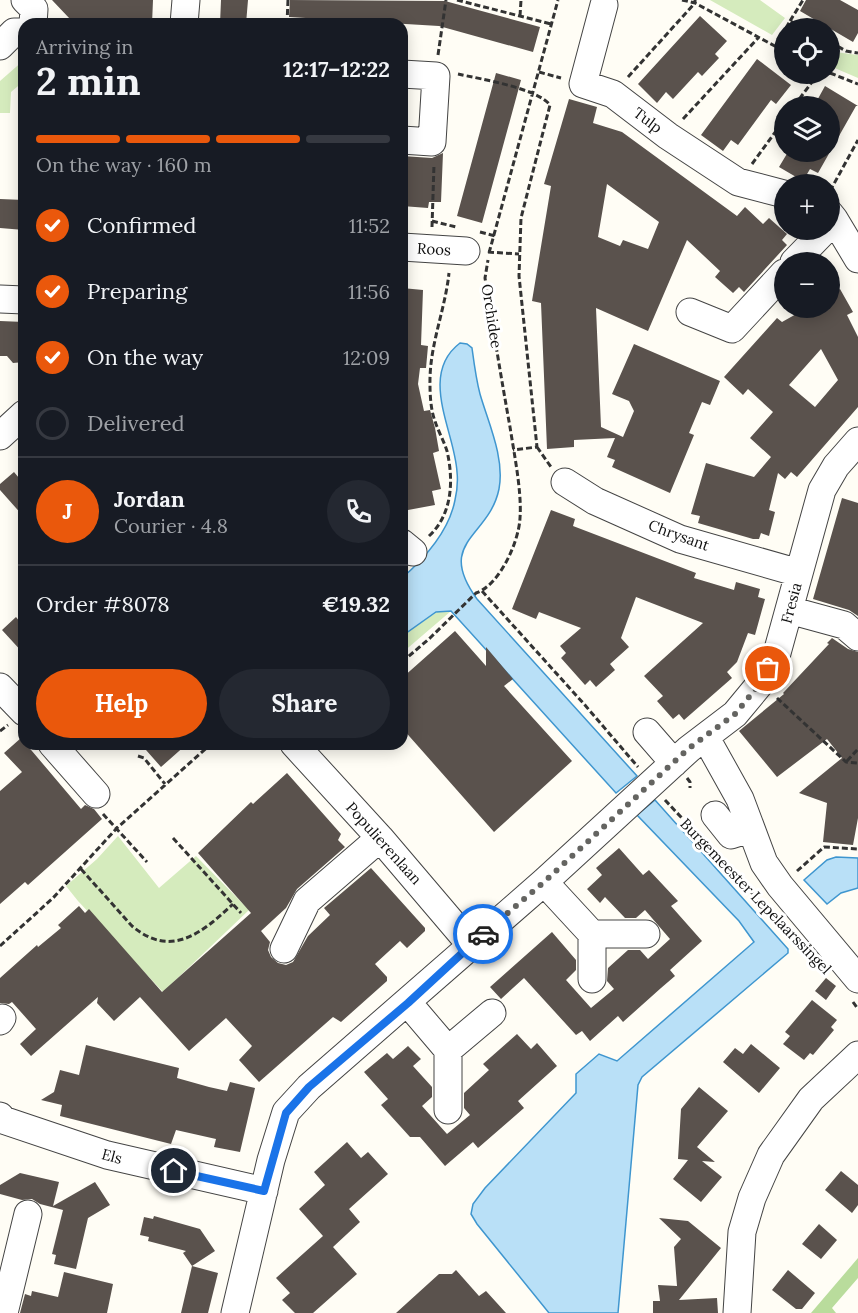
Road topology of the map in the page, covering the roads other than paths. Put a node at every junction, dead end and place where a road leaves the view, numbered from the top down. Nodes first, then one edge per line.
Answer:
1 (25, 0) edge
2 (186, 0) edge
3 (604, 5) dead end
4 (33, 18) edge
5 (184, 18) edge
6 (18, 33) edge
7 (0, 46) edge
8 (408, 74) edge
9 (408, 140) edge
10 (774, 191) edge
11 (840, 233) edge
12 (814, 240) edge
13 (408, 247) edge
14 (460, 250) road end
15 (856, 250) edge
16 (803, 252) edge
17 (774, 284) edge
18 (0, 299) edge
19 (18, 300) edge
20 (690, 312) dead end
21 (858, 441) edge
22 (565, 482) dead end
23 (799, 573) junction
24 (789, 610) junction
25 (858, 637) edge
26 (0, 687) edge
27 (18, 706) edge
28 (647, 732) dead end
29 (706, 738) junction
30 (57, 750) edge
31 (299, 750) edge
32 (674, 763) junction
33 (96, 794) dead end
34 (715, 815) dead end
35 (750, 829) junction
36 (380, 838) junction
37 (544, 882) junction
38 (592, 934) junction
39 (646, 934) dead end
40 (471, 945) junction
41 (284, 949) dead end
42 (592, 979) dead end
43 (853, 987) edge
44 (408, 1003) junction
45 (492, 1013) dead end
46 (448, 1050) junction
47 (858, 1055) edge
48 (448, 1110) dead end
49 (0, 1116) edge
50 (264, 1191) junction
51 (28, 1214) dead end
52 (4, 1313) edge
53 (235, 1313) edge
54 (737, 1313) edge

1 - 4 street
2 - 5 street
3 - 10 street, Tulp
6 - 7 street
8 - 9 street
11 - 15 street
12 - 16 street
13 - 14 street, Roos
17 - 20 street
18 - 19 street
21 - 23 street, Fresia
22 - 23 street, Chrysant
23 - 24 street, Fresia
24 - 25 street
24 - 29 street, Fresia
26 - 27 street
28 - 32 street
29 - 32 street, Fresia
29 - 35 street, Burgemeester Lepelaarssingel
30 - 33 street
31 - 36 street, Populierenlaan
32 - 37 street, Fresia
34 - 35 street
35 - 43 street, Burgemeester Lepelaarssingel
36 - 40 street, Populierenlaan
36 - 41 street
37 - 38 street
37 - 40 street
38 - 39 street
38 - 42 street
40 - 44 street
44 - 46 street
44 - 50 street
45 - 46 street
46 - 48 street
47 - 54 street
49 - 50 street, Els
50 - 53 street
51 - 52 street

